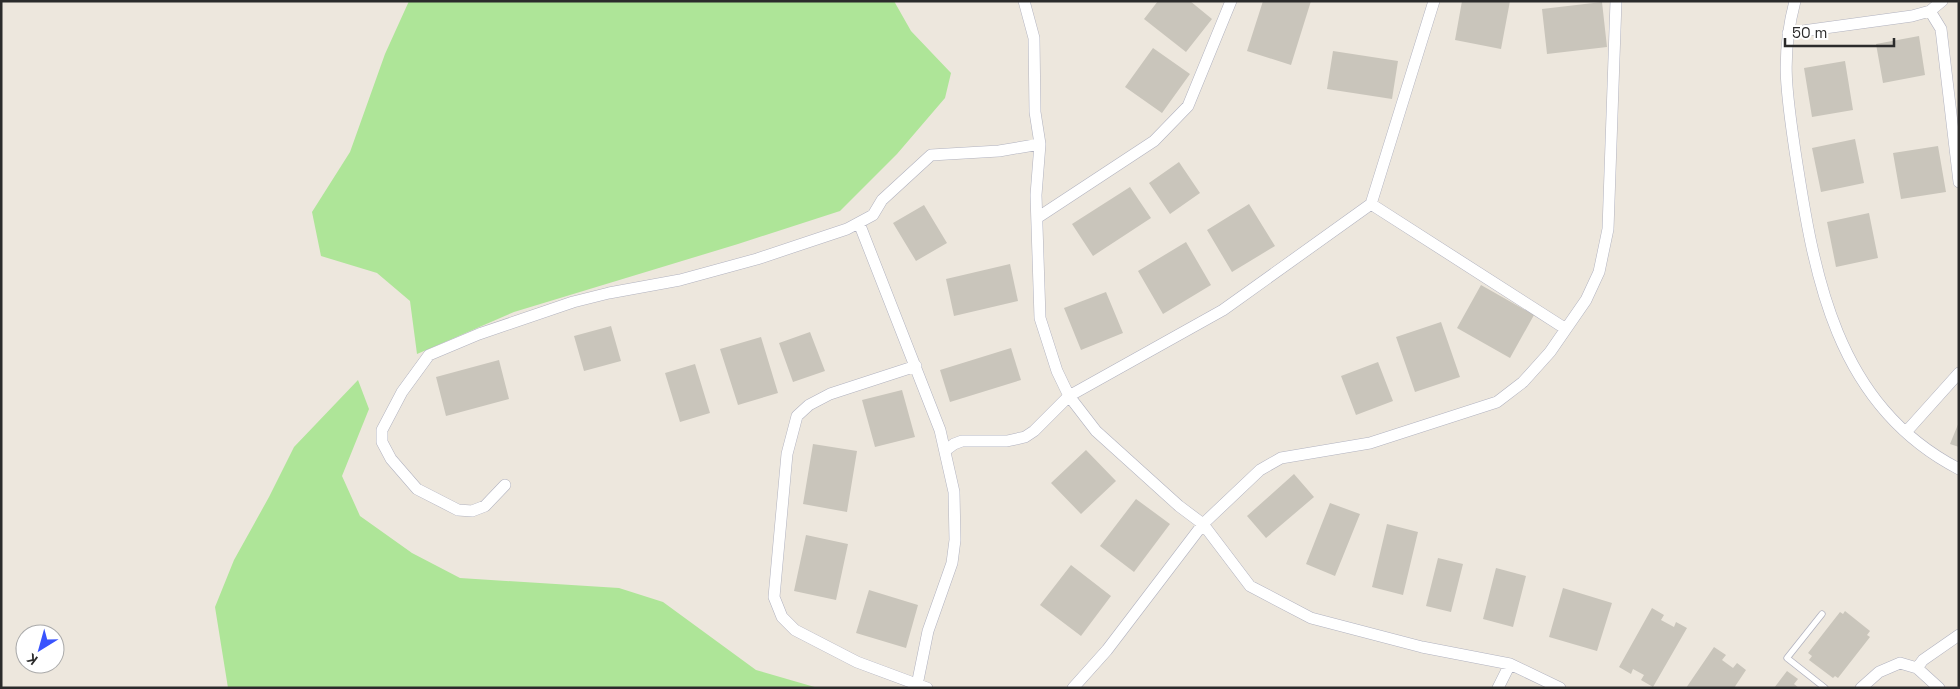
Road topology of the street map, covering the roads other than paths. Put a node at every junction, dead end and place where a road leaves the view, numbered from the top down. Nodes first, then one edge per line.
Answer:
1 (1024, 1) edge
2 (1231, 1) edge
3 (1434, 1) edge
4 (1616, 1) edge
5 (1795, 1) edge
6 (1942, 1) edge
7 (1930, 11) junction
8 (1788, 33) junction
9 (1040, 144) junction
10 (1959, 182) edge
11 (1370, 204) junction
12 (1037, 218) junction
13 (859, 224) junction
14 (1566, 329) junction
15 (916, 366) junction
16 (1959, 373) edge
17 (1069, 396) junction
18 (1906, 432) junction
19 (946, 450) junction
20 (1959, 469) edge
21 (505, 485) dead end
22 (1203, 524) junction
23 (1822, 614) dead end
24 (1959, 635) edge
25 (1510, 664) junction
26 (1917, 668) junction
27 (922, 687) edge
28 (1073, 688) edge
29 (1498, 688) edge
30 (1560, 688) edge
31 (1825, 688) edge
32 (1861, 688) edge
33 (1939, 688) edge

1 - 9 street
2 - 12 street
3 - 11 street
4 - 14 street
5 - 8 street
6 - 7 street
7 - 8 street
7 - 10 street
8 - 18 street
9 - 12 street
9 - 13 street
11 - 14 street
11 - 17 street
12 - 17 street
13 - 15 street
13 - 21 street
14 - 22 street
15 - 19 street
15 - 27 street
16 - 18 street
17 - 19 street
17 - 22 street
18 - 20 street
19 - 27 street
22 - 25 street
22 - 28 street
23 - 31 lane
24 - 26 street
25 - 29 street
25 - 30 street
26 - 32 street
26 - 33 street

